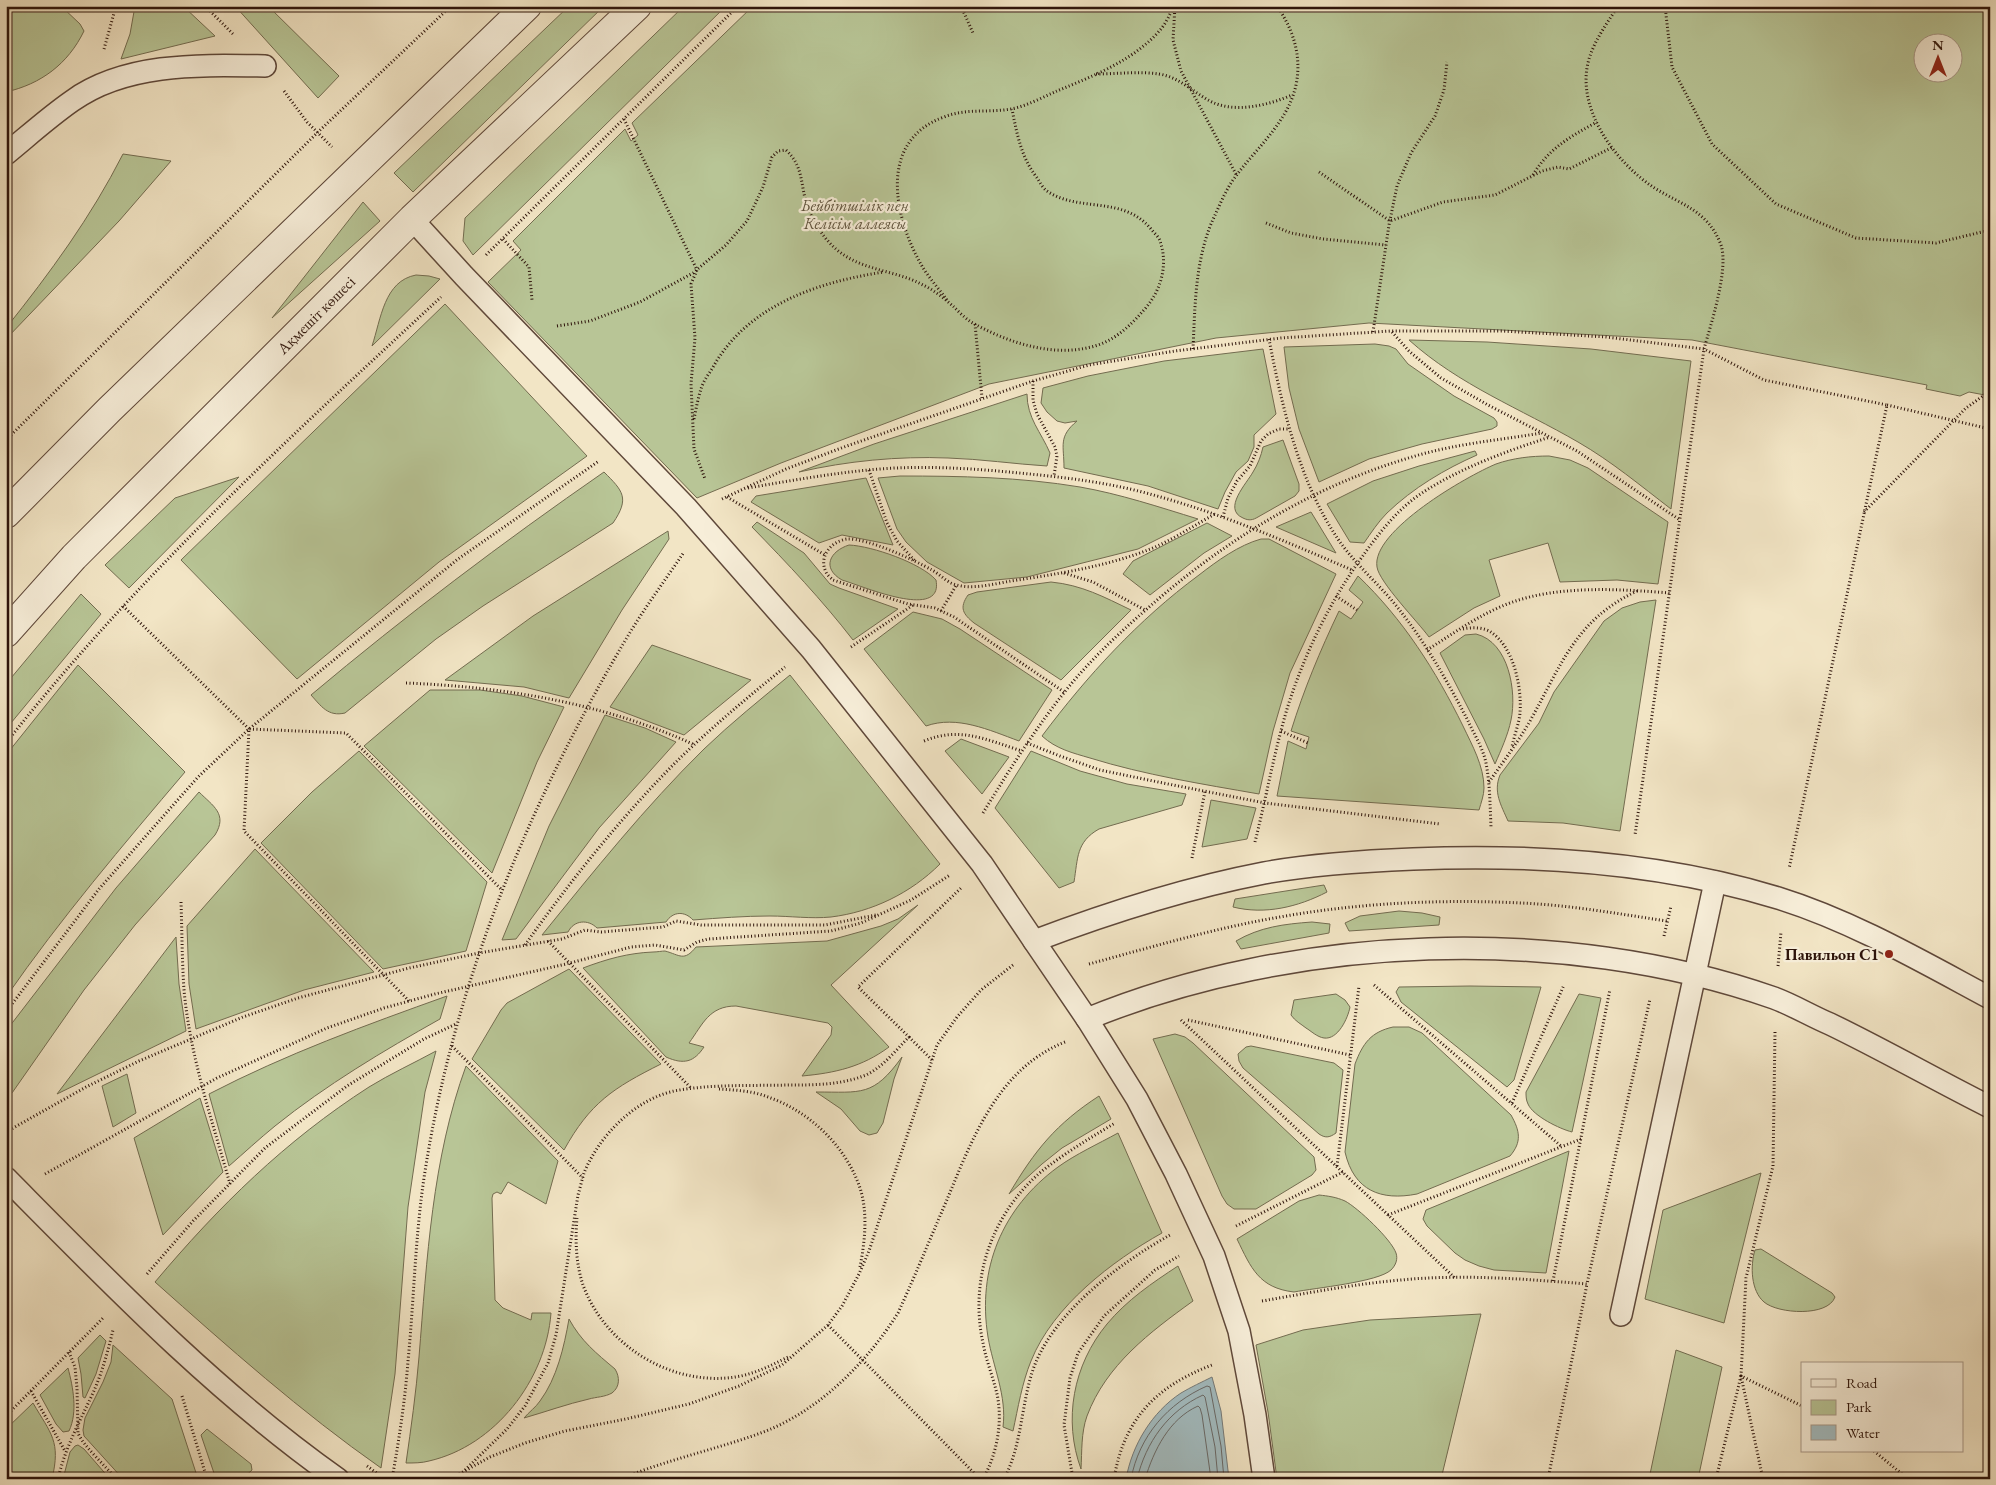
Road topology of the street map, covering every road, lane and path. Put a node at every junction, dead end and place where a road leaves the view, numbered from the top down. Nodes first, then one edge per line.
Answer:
1 (451, 6) edge
2 (528, 6) edge
3 (637, 6) edge
4 (738, 6) edge
5 (961, 6) edge
6 (1175, 6) edge
7 (1276, 6) edge
8 (1618, 6) edge
9 (1665, 6) edge
10 (973, 33) dead end
11 (1447, 62) dead end
12 (265, 66) dead end
13 (1096, 74) junction
14 (1190, 88) junction
15 (1293, 95) junction
16 (1012, 109) junction
17 (624, 119) junction
18 (1597, 122) junction
19 (1612, 147) junction
20 (6, 154) edge
21 (1319, 172) dead end
22 (1237, 176) junction
23 (1532, 176) junction
24 (412, 220) junction
25 (1390, 221) junction
26 (1266, 223) dead end
27 (1990, 230) edge
28 (1386, 245) junction
29 (697, 270) junction
30 (887, 272) junction
31 (464, 276) junction
32 (949, 302) junction
33 (975, 324) junction
34 (554, 326) dead end
35 (1391, 331) junction
36 (1373, 332) junction
37 (1269, 339) junction
38 (1193, 349) junction
39 (1704, 349) junction
40 (1033, 381) junction
41 (1990, 391) edge
42 (982, 398) junction
43 (1887, 405) junction
44 (1954, 420) junction
45 (693, 424) junction
46 (1290, 429) junction
47 (1990, 429) edge
48 (1542, 433) junction
49 (1550, 437) junction
50 (6, 440) edge
51 (605, 457) dead end
52 (869, 470) junction
53 (1054, 476) junction
54 (707, 485) dead end
55 (743, 489) junction
56 (1314, 495) junction
57 (726, 497) junction
58 (717, 501) dead end
59 (1864, 513) junction
60 (6, 514) edge
61 (1215, 514) junction
62 (1224, 517) junction
63 (1680, 520) junction
64 (1255, 528) junction
65 (689, 545) dead end
66 (825, 554) junction
67 (917, 563) junction
68 (1357, 563) junction
69 (1352, 570) junction
70 (1063, 573) junction
71 (957, 584) junction
72 (1638, 590) junction
73 (1670, 593) junction
74 (1336, 596) junction
75 (913, 605) junction
76 (123, 606) junction
77 (1145, 610) junction
78 (1357, 610) dead end
79 (941, 612) junction
80 (1460, 629) junction
81 (6, 633) edge
82 (848, 649) dead end
83 (1427, 650) junction
84 (790, 662) dead end
85 (406, 683) dead end
86 (1064, 692) junction
87 (588, 707) junction
88 (249, 729) junction
89 (1281, 731) junction
90 (924, 741) dead end
91 (6, 743) edge
92 (1027, 743) junction
93 (1308, 743) dead end
94 (695, 745) junction
95 (1022, 750) junction
96 (1511, 750) junction
97 (1489, 782) junction
98 (1205, 791) junction
99 (1265, 803) junction
100 (982, 814) dead end
101 (1441, 824) dead end
102 (1491, 830) dead end
103 (1634, 843) dead end
104 (1253, 850) dead end
105 (1190, 863) dead end
106 (955, 872) dead end
107 (1715, 882) junction
108 (964, 884) dead end
109 (502, 890) junction
110 (1783, 900) junction
111 (181, 902) dead end
112 (887, 913) junction
113 (548, 941) junction
114 (1034, 941) junction
115 (525, 945) junction
116 (479, 953) junction
117 (570, 963) junction
118 (1014, 964) dead end
119 (1694, 974) junction
120 (383, 975) junction
121 (1567, 978) dead end
122 (1359, 979) dead end
123 (1611, 983) dead end
124 (1373, 985) dead end
125 (468, 986) junction
126 (1990, 998) edge
127 (1776, 999) junction
128 (409, 1002) junction
129 (6, 1012) edge
130 (1185, 1015) dead end
131 (1178, 1017) junction
132 (1087, 1019) junction
133 (457, 1024) junction
134 (909, 1037) junction
135 (191, 1038) junction
136 (1072, 1039) dead end
137 (451, 1045) junction
138 (1350, 1055) junction
139 (932, 1060) junction
140 (203, 1086) junction
141 (698, 1088) junction
142 (692, 1089) junction
143 (1512, 1104) junction
144 (1990, 1106) edge
145 (1121, 1120) dead end
146 (6, 1132) edge
147 (1581, 1139) junction
148 (1561, 1146) junction
149 (1337, 1167) junction
150 (1343, 1172) junction
151 (40, 1176) dead end
152 (6, 1178) edge
153 (583, 1178) junction
154 (230, 1184) junction
155 (578, 1195) junction
156 (1388, 1215) junction
157 (1228, 1230) dead end
158 (1172, 1235) dead end
159 (1180, 1255) dead end
160 (859, 1274) junction
161 (144, 1278) dead end
162 (1456, 1278) dead end
163 (1553, 1281) dead end
164 (1587, 1284) dead end
165 (1621, 1315) dead end
166 (104, 1317) dead end
167 (828, 1325) junction
168 (114, 1327) dead end
169 (69, 1352) junction
170 (796, 1352) junction
171 (863, 1360) junction
172 (1219, 1362) dead end
173 (1741, 1376) junction
174 (31, 1391) junction
175 (181, 1395) dead end
176 (1801, 1406) edge
177 (6, 1416) edge
178 (78, 1423) junction
179 (66, 1452) junction
180 (1875, 1452) edge
181 (464, 1470) junction
182 (281, 1472) dead end
183 (58, 1479) edge
184 (116, 1479) edge
185 (207, 1479) edge
186 (266, 1479) edge
187 (338, 1479) edge
188 (392, 1479) edge
189 (450, 1479) edge
190 (621, 1479) edge
191 (981, 1479) edge
192 (1004, 1479) edge
193 (1074, 1479) edge
194 (1114, 1479) edge
195 (1264, 1479) edge
196 (1548, 1479) edge
197 (1716, 1479) edge
198 (1763, 1479) edge
199 (1908, 1479) edge

1 - 50 path
2 - 60 street
3 - 24 street, Ақмешіт көшесі
4 - 17 path
5 - 10 path
6 - 13 path
6 - 14 path
7 - 15 path
8 - 18 path
9 - 27 path
11 - 25 path
12 - 20 lane
13 - 14 path
13 - 16 path
14 - 15 path
14 - 22 path
15 - 22 path
16 - 32 path
16 - 33 path
17 - 29 path
17 - 31 path
18 - 19 path
18 - 23 path
19 - 23 path
19 - 39 path
21 - 25 path
22 - 38 path
23 - 25 path
24 - 31 lane
24 - 81 street, Ақмешіт көшесі
25 - 28 path
26 - 28 path
28 - 36 path
29 - 30 path
29 - 34 path
29 - 45 path
30 - 32 path
30 - 45 path
31 - 76 path
31 - 114 lane
32 - 33 path
33 - 42 path
35 - 36 path
35 - 39 path
35 - 48 path
36 - 37 path
37 - 38 path
37 - 46 path
38 - 40 path
39 - 43 path
39 - 63 path
40 - 42 path
40 - 53 path
41 - 44 path
42 - 55 path
43 - 44 path
43 - 59 path
44 - 47 path
44 - 59 path
45 - 54 path
46 - 56 path
46 - 62 path
48 - 49 path
48 - 56 path
49 - 63 path
49 - 68 path
51 - 88 path
52 - 53 path
52 - 55 path
52 - 67 path
53 - 61 path
55 - 57 path
56 - 64 path
56 - 68 path
57 - 58 path
57 - 66 path
59 - 110 path
61 - 62 path
61 - 70 path
62 - 64 path
63 - 73 path
64 - 69 path
64 - 77 path
65 - 87 path
66 - 67 path
66 - 75 path
67 - 71 path
68 - 69 path
68 - 83 path
69 - 74 path
70 - 71 path
70 - 77 path
71 - 79 path
72 - 73 path
72 - 80 path
72 - 96 path
73 - 103 path
74 - 78 path
74 - 89 path
75 - 79 path
75 - 82 path
76 - 88 path
76 - 91 path
77 - 86 path
79 - 86 path
80 - 83 path
80 - 96 path
83 - 97 path
84 - 94 path
85 - 87 path
86 - 92 path
87 - 94 path
87 - 109 path
88 - 109 path
88 - 120 path
88 - 129 path
89 - 93 path
89 - 99 path
90 - 95 path
92 - 95 path
92 - 98 path
94 - 115 path
95 - 100 path
96 - 97 path
97 - 102 path
98 - 99 path
98 - 105 path
99 - 101 path
99 - 104 path
106 - 112 path
107 - 110 lane
107 - 114 lane
107 - 119 lane
108 - 134 path
109 - 116 path
110 - 126 lane
110 - 127 path
111 - 135 path
112 - 113 path
112 - 117 path
113 - 115 path
113 - 117 path
114 - 132 lane
115 - 116 path
116 - 120 path
116 - 125 path
117 - 125 path
117 - 142 path
118 - 139 path
119 - 127 lane
119 - 132 lane
119 - 165 lane
120 - 128 path
120 - 135 path
121 - 143 path
122 - 138 path
123 - 147 path
124 - 143 path
125 - 128 path
125 - 133 path
127 - 144 lane
127 - 173 path
128 - 140 path
130 - 131 path
131 - 138 path
131 - 149 path
132 - 195 lane
133 - 137 path
133 - 154 path
134 - 139 path
134 - 141 path
135 - 140 path
135 - 146 path
136 - 171 path
137 - 153 path
137 - 188 path
138 - 149 path
139 - 160 path
140 - 151 path
140 - 154 path
141 - 142 path
141 - 160 path
142 - 153 path
143 - 148 path
145 - 191 path
147 - 148 path
147 - 163 path
148 - 156 path
149 - 150 path
150 - 156 path
150 - 157 path
152 - 187 lane
153 - 155 path
154 - 161 path
155 - 170 path
155 - 181 path
156 - 162 path
158 - 192 path
159 - 193 path
160 - 167 path
164 - 196 path
166 - 169 path
167 - 170 path
167 - 171 path
168 - 178 path
169 - 174 path
169 - 178 path
170 - 181 path
171 - 190 path
171 - 191 path
172 - 194 path
173 - 176 path
173 - 197 path
173 - 198 path
174 - 177 path
174 - 179 path
175 - 185 path
178 - 179 path
178 - 184 path
179 - 183 path
180 - 199 path
181 - 189 path
182 - 186 path

